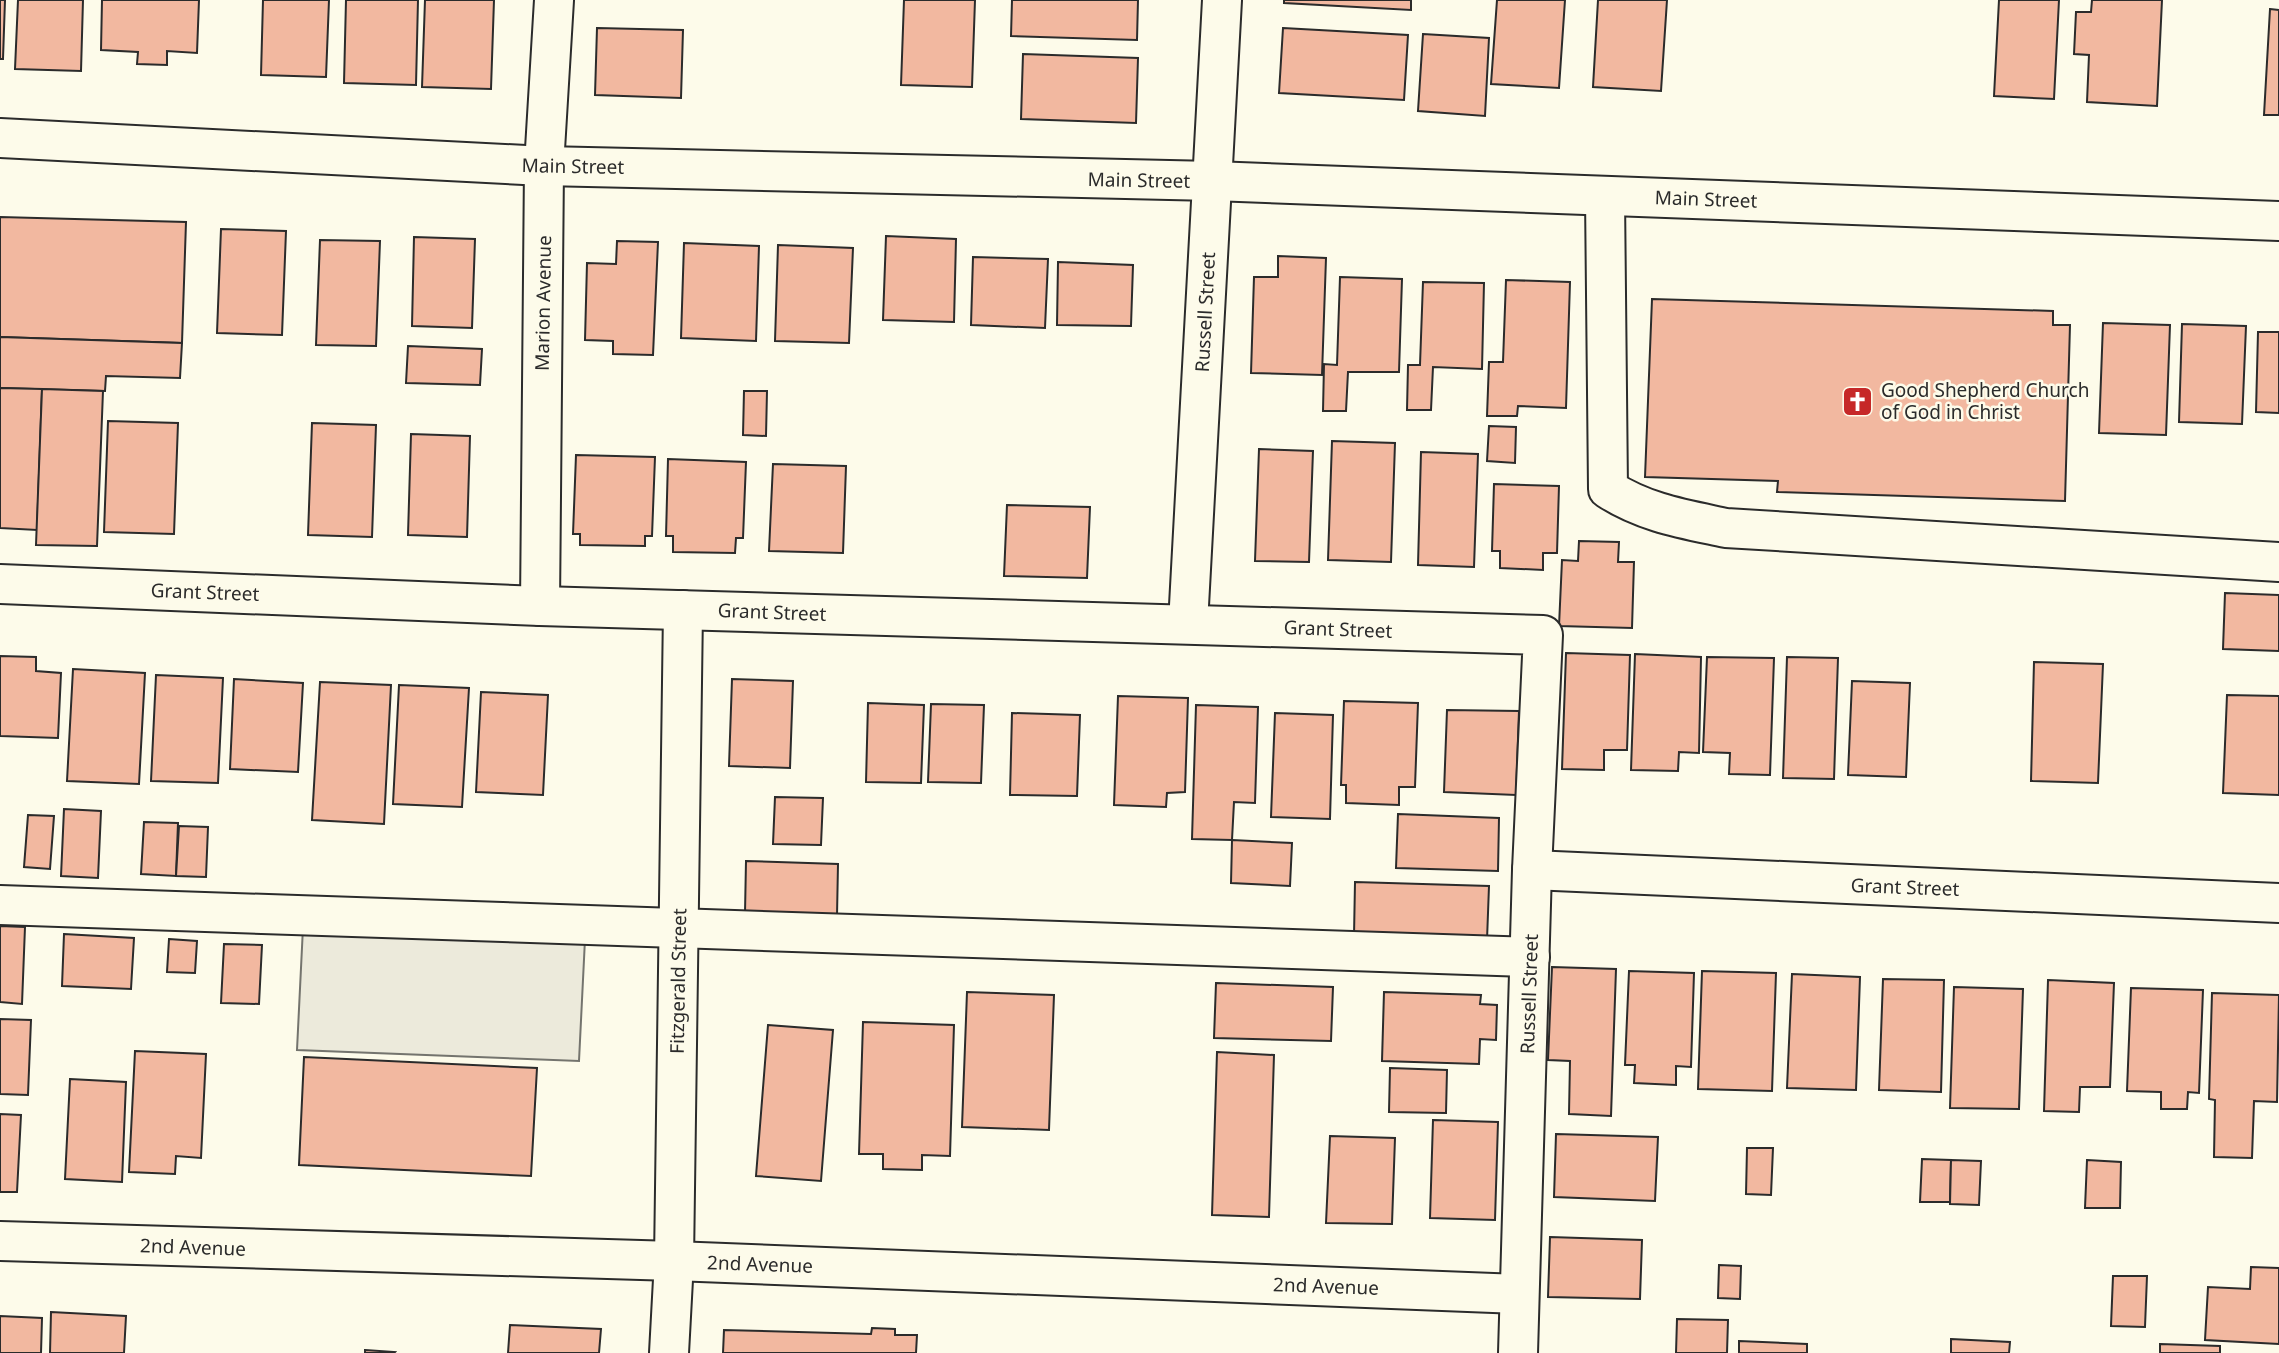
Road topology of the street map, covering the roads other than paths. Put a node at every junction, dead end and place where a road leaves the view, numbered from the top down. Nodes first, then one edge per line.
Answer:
1 (554, 0) edge
2 (1222, 0) edge
3 (0, 138) edge
4 (544, 166) junction
5 (1213, 181) junction
6 (1605, 196) junction
7 (2279, 222) edge
8 (2279, 562) edge
9 (0, 584) edge
10 (540, 606) junction
11 (683, 610) junction
12 (1188, 624) junction
13 (1544, 635) joint
14 (1532, 870) junction
15 (2279, 903) edge
16 (0, 905) edge
17 (678, 930) junction
18 (1530, 957) junction
19 (0, 1241) edge
20 (674, 1261) junction
21 (1519, 1294) junction
22 (669, 1353) edge
23 (1518, 1353) edge

1 - 4 street, Marion Avenue
2 - 5 street, Russell Street
3 - 4 street, Main Street
4 - 5 street, Main Street
4 - 10 street, Marion Avenue
5 - 6 street, Main Street
5 - 12 street, Russell Street
6 - 7 street, Main Street
6 - 8 street
9 - 10 street, Grant Street
10 - 11 street, Grant Street
11 - 12 street, Grant Street
11 - 17 street, Fitzgerald Street
12 - 13 street, Grant Street
13 - 14 street, Russell Street
14 - 15 street, Grant Street
14 - 18 street, Russell Street
16 - 17 street
17 - 18 street
17 - 20 street, Fitzgerald Street
18 - 21 street, Russell Street
19 - 20 street, 2nd Avenue
20 - 21 street, 2nd Avenue
20 - 22 street, Fitzgerald Street
21 - 23 street, Russell Street

